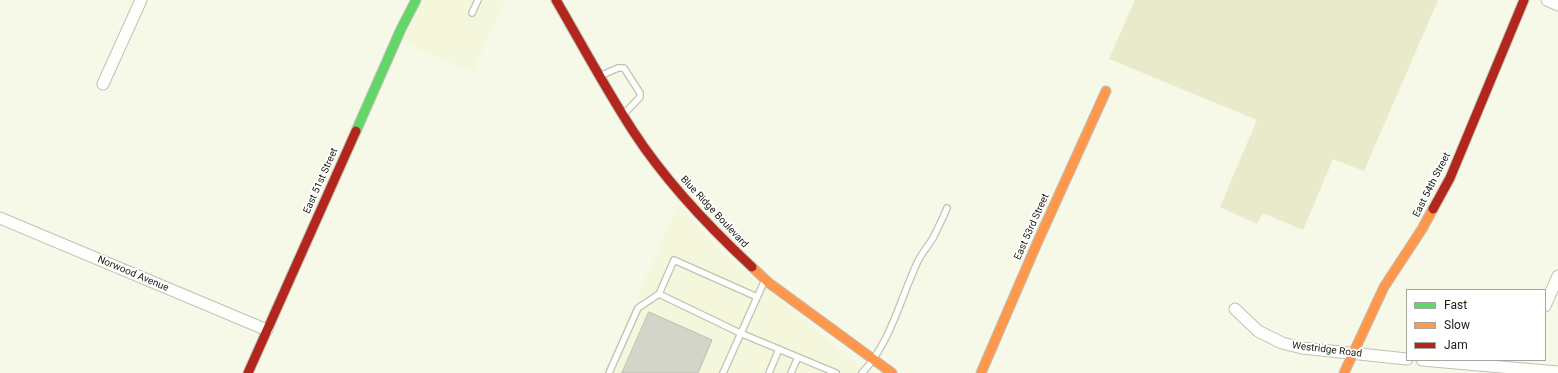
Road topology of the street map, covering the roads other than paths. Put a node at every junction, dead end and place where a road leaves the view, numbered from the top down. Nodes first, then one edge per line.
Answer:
1 (141, 0) edge
2 (416, 0) edge
3 (478, 0) edge
4 (556, 0) edge
5 (1524, 0) edge
6 (1547, 0) edge
7 (1558, 5) edge
8 (472, 13) dead end
9 (601, 76) junction
10 (103, 84) dead end
11 (1106, 91) dead end
12 (623, 114) junction
13 (947, 208) dead end
14 (0, 218) edge
15 (1558, 276) edge
16 (765, 280) junction
17 (659, 294) junction
18 (757, 298) junction
19 (1546, 304) edge
20 (1235, 309) dead end
21 (267, 330) junction
22 (740, 333) junction
23 (779, 349) junction
24 (1353, 354) junction
25 (798, 357) junction
26 (1406, 359) edge
27 (874, 360) junction
28 (1436, 361) edge
29 (1518, 367) edge
30 (1558, 372) edge
31 (248, 373) edge
32 (609, 373) edge
33 (723, 373) edge
34 (769, 373) edge
35 (791, 373) edge
36 (836, 373) edge
37 (862, 373) edge
38 (892, 373) edge
39 (981, 373) edge
40 (1344, 373) edge

1 - 10 street
2 - 21 street, East 51st Street
3 - 8 lane
4 - 9 street, Blue Ridge Boulevard
5 - 24 street, East 54th Street
6 - 7 street
9 - 12 street, Blue Ridge Boulevard
9 - 12 lane
11 - 39 street, East 53rd Street
12 - 16 street, Blue Ridge Boulevard
13 - 27 lane
14 - 21 street, Norwood Avenue
15 - 19 street
16 - 18 lane
16 - 27 street, Blue Ridge Boulevard
17 - 18 lane
17 - 22 lane
17 - 32 lane
18 - 22 lane
20 - 24 street, Westridge Road
21 - 31 street, East 51st Street
22 - 23 lane
22 - 33 lane
23 - 25 lane
23 - 34 lane
24 - 26 street, Westridge Road
24 - 40 street, East 54th Street
25 - 35 lane
25 - 36 lane
27 - 37 lane
27 - 38 street, Blue Ridge Boulevard
28 - 29 street
29 - 30 street

